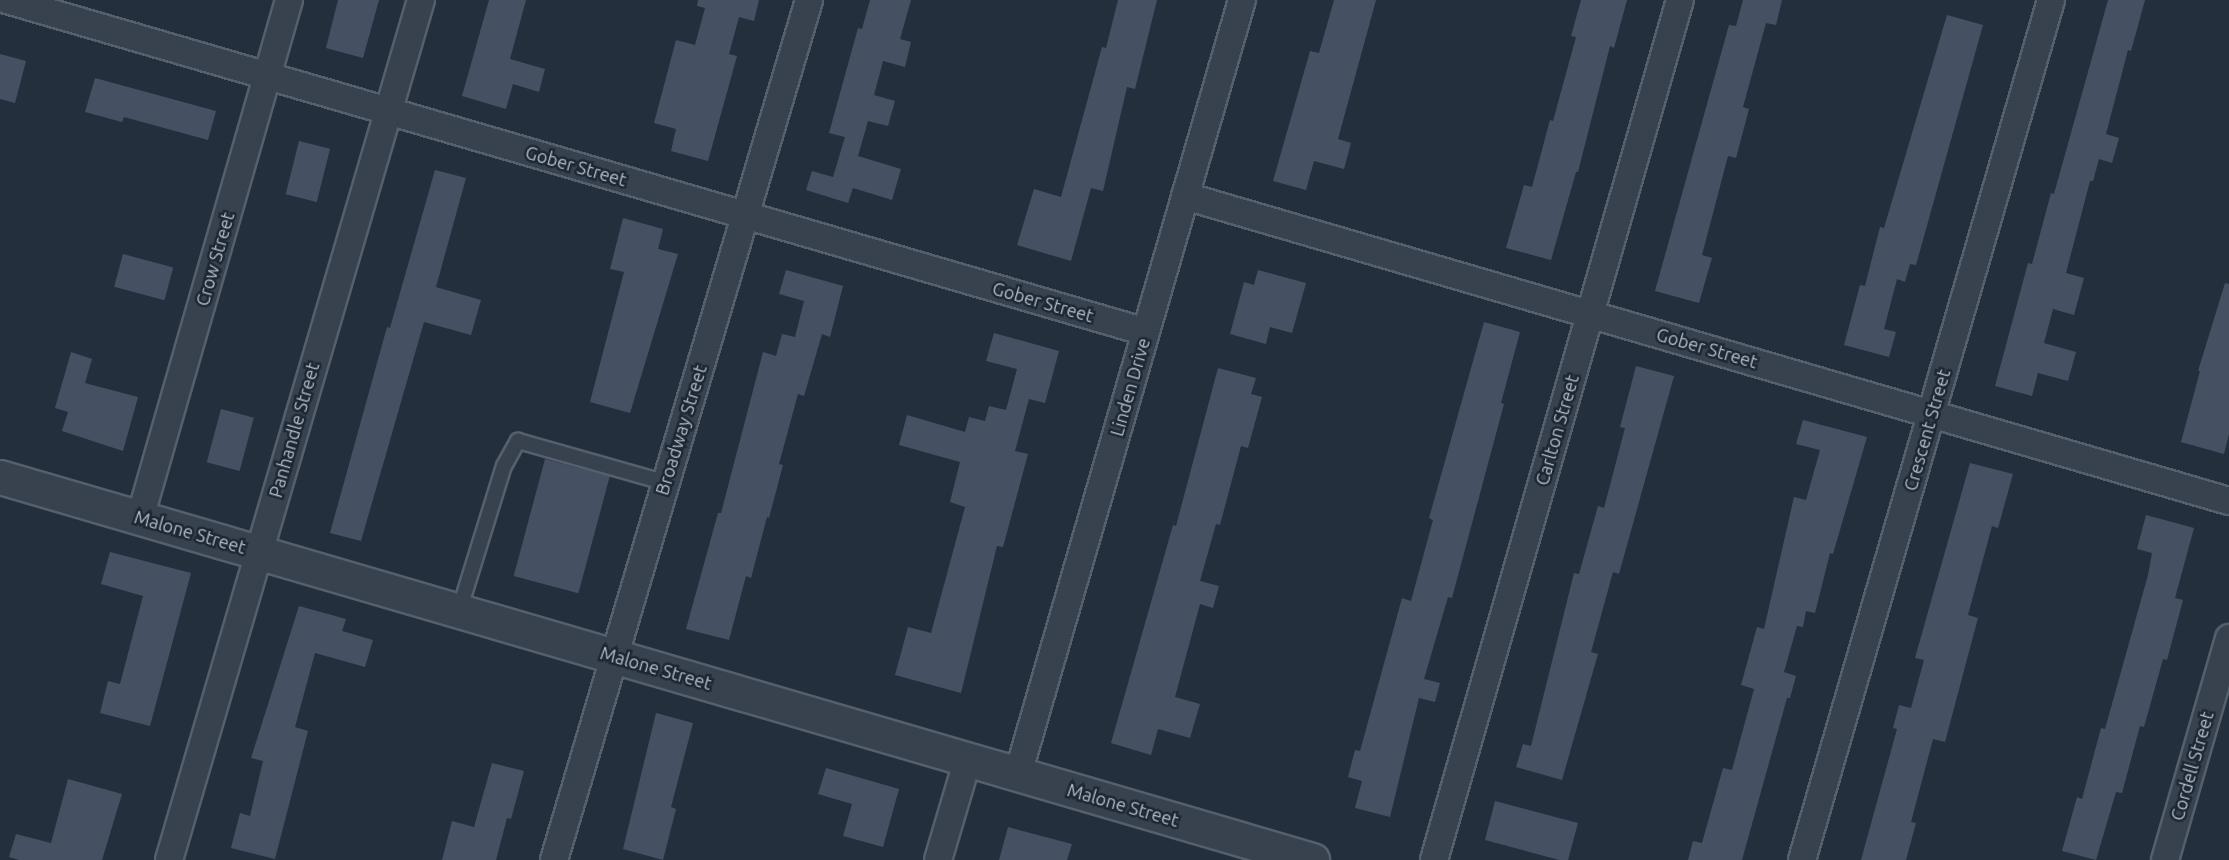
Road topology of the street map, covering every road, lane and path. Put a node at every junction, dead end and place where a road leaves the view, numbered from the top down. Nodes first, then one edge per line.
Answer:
1 (7, 0) edge
2 (289, 0) edge
3 (421, 0) edge
4 (808, 0) edge
5 (1242, 0) edge
6 (1680, 0) edge
7 (2051, 0) edge
8 (267, 76) junction
9 (388, 111) junction
10 (1185, 196) junction
11 (745, 215) junction
12 (1590, 314) junction
13 (1146, 332) junction
14 (1931, 414) junction
15 (0, 477) edge
16 (666, 483) junction
17 (2229, 501) edge
18 (140, 518) junction
19 (258, 552) junction
20 (459, 610) junction
21 (2229, 638) edge
22 (615, 656) junction
23 (968, 759) junction
24 (1018, 774) junction
25 (169, 860) edge
26 (554, 860) edge
27 (938, 860) edge
28 (1312, 860) edge
29 (1434, 860) edge
30 (1802, 860) edge
31 (2165, 860) edge

1 - 8 street, Gober Street
2 - 8 street, Crow Street
3 - 9 street, Panhandle Street
4 - 11 street, Broadway Street
5 - 10 street, Linden Drive
6 - 12 street, Carlton Street
7 - 14 street, Crescent Street
8 - 9 street, Gober Street
8 - 18 street, Crow Street
9 - 11 street, Gober Street
9 - 19 street, Panhandle Street
10 - 12 street, Gober Street
10 - 13 street, Linden Drive
11 - 13 street, Gober Street
11 - 16 street, Broadway Street
12 - 14 street, Gober Street
12 - 29 street, Carlton Street
13 - 24 street, Linden Drive
14 - 17 street, Gober Street
14 - 30 street, Crescent Street
15 - 18 street, Malone Street
16 - 20 lane
16 - 22 street, Broadway Street
18 - 19 street, Malone Street
19 - 20 street, Malone Street
19 - 25 street, Panhandle Street
20 - 22 street, Malone Street
21 - 31 street, Cordell Street
22 - 23 street, Malone Street
22 - 26 street, Broadway Street
23 - 24 street, Malone Street
23 - 27 street
24 - 28 street, Malone Street

